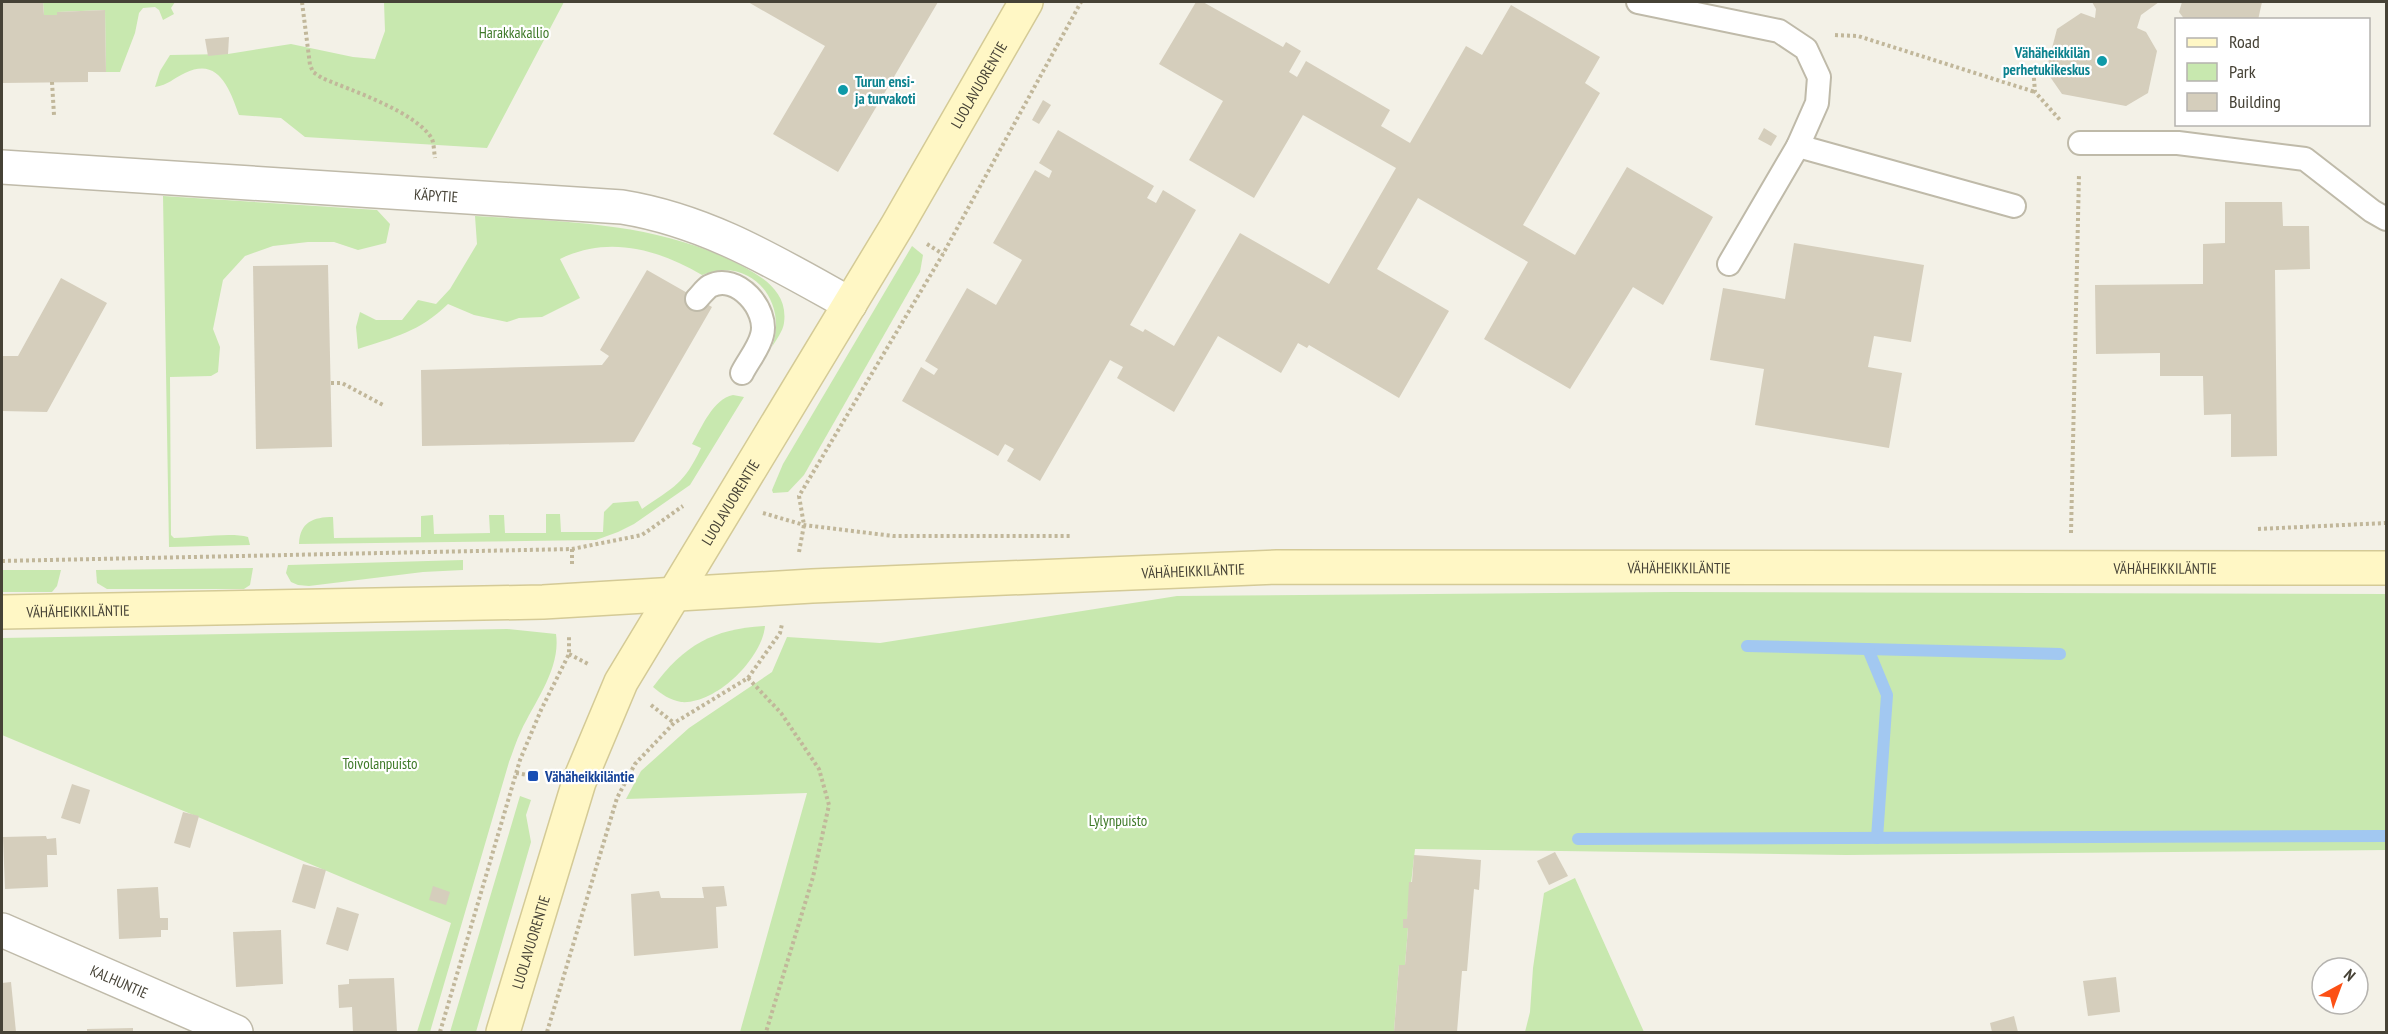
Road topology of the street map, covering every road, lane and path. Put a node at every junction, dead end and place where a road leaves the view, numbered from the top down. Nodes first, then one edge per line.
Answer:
1 (302, 2) edge
2 (1026, 2) edge
3 (1081, 2) edge
4 (1638, 2) edge
5 (1779, 31) junction
6 (2034, 66) dead end
7 (52, 82) dead end
8 (2035, 92) junction
9 (54, 115) dead end
10 (2080, 143) junction
11 (1798, 146) junction
12 (435, 158) dead end
13 (2, 167) edge
14 (2014, 206) dead end
15 (2386, 219) edge
16 (1729, 264) dead end
17 (697, 299) dead end
18 (850, 304) junction
19 (742, 373) dead end
20 (331, 383) dead end
21 (383, 405) dead end
22 (2071, 537) dead end
23 (572, 549) dead end
24 (2386, 568) edge
25 (792, 587) junction
26 (674, 594) junction
27 (571, 600) junction
28 (2, 612) edge
29 (748, 678) junction
30 (516, 773) junction
31 (533, 776) dead end
32 (2, 930) edge
33 (236, 1032) edge
34 (440, 1032) edge
35 (503, 1032) edge
36 (547, 1032) edge
37 (766, 1032) edge

1 - 12 path
2 - 18 street, LUOLAVUORENTIE
3 - 25 path
4 - 5 lane
5 - 8 path
5 - 11 lane
6 - 8 path
7 - 9 path
8 - 10 path
10 - 15 lane
10 - 22 path
11 - 14 lane
11 - 16 lane
13 - 18 street, KÄPYTIE
17 - 19 lane
18 - 26 street, LUOLAVUORENTIE
20 - 21 path
23 - 27 path
24 - 25 street, VÄHÄHEIKKILÄNTIE
25 - 26 street, VÄHÄHEIKKILÄNTIE
25 - 29 path
26 - 27 street, VÄHÄHEIKKILÄNTIE
26 - 35 street, LUOLAVUORENTIE
27 - 28 street, VÄHÄHEIKKILÄNTIE
27 - 30 path
29 - 36 path
29 - 37 path
30 - 31 path
30 - 34 path
32 - 33 street, KALHUNTIE

